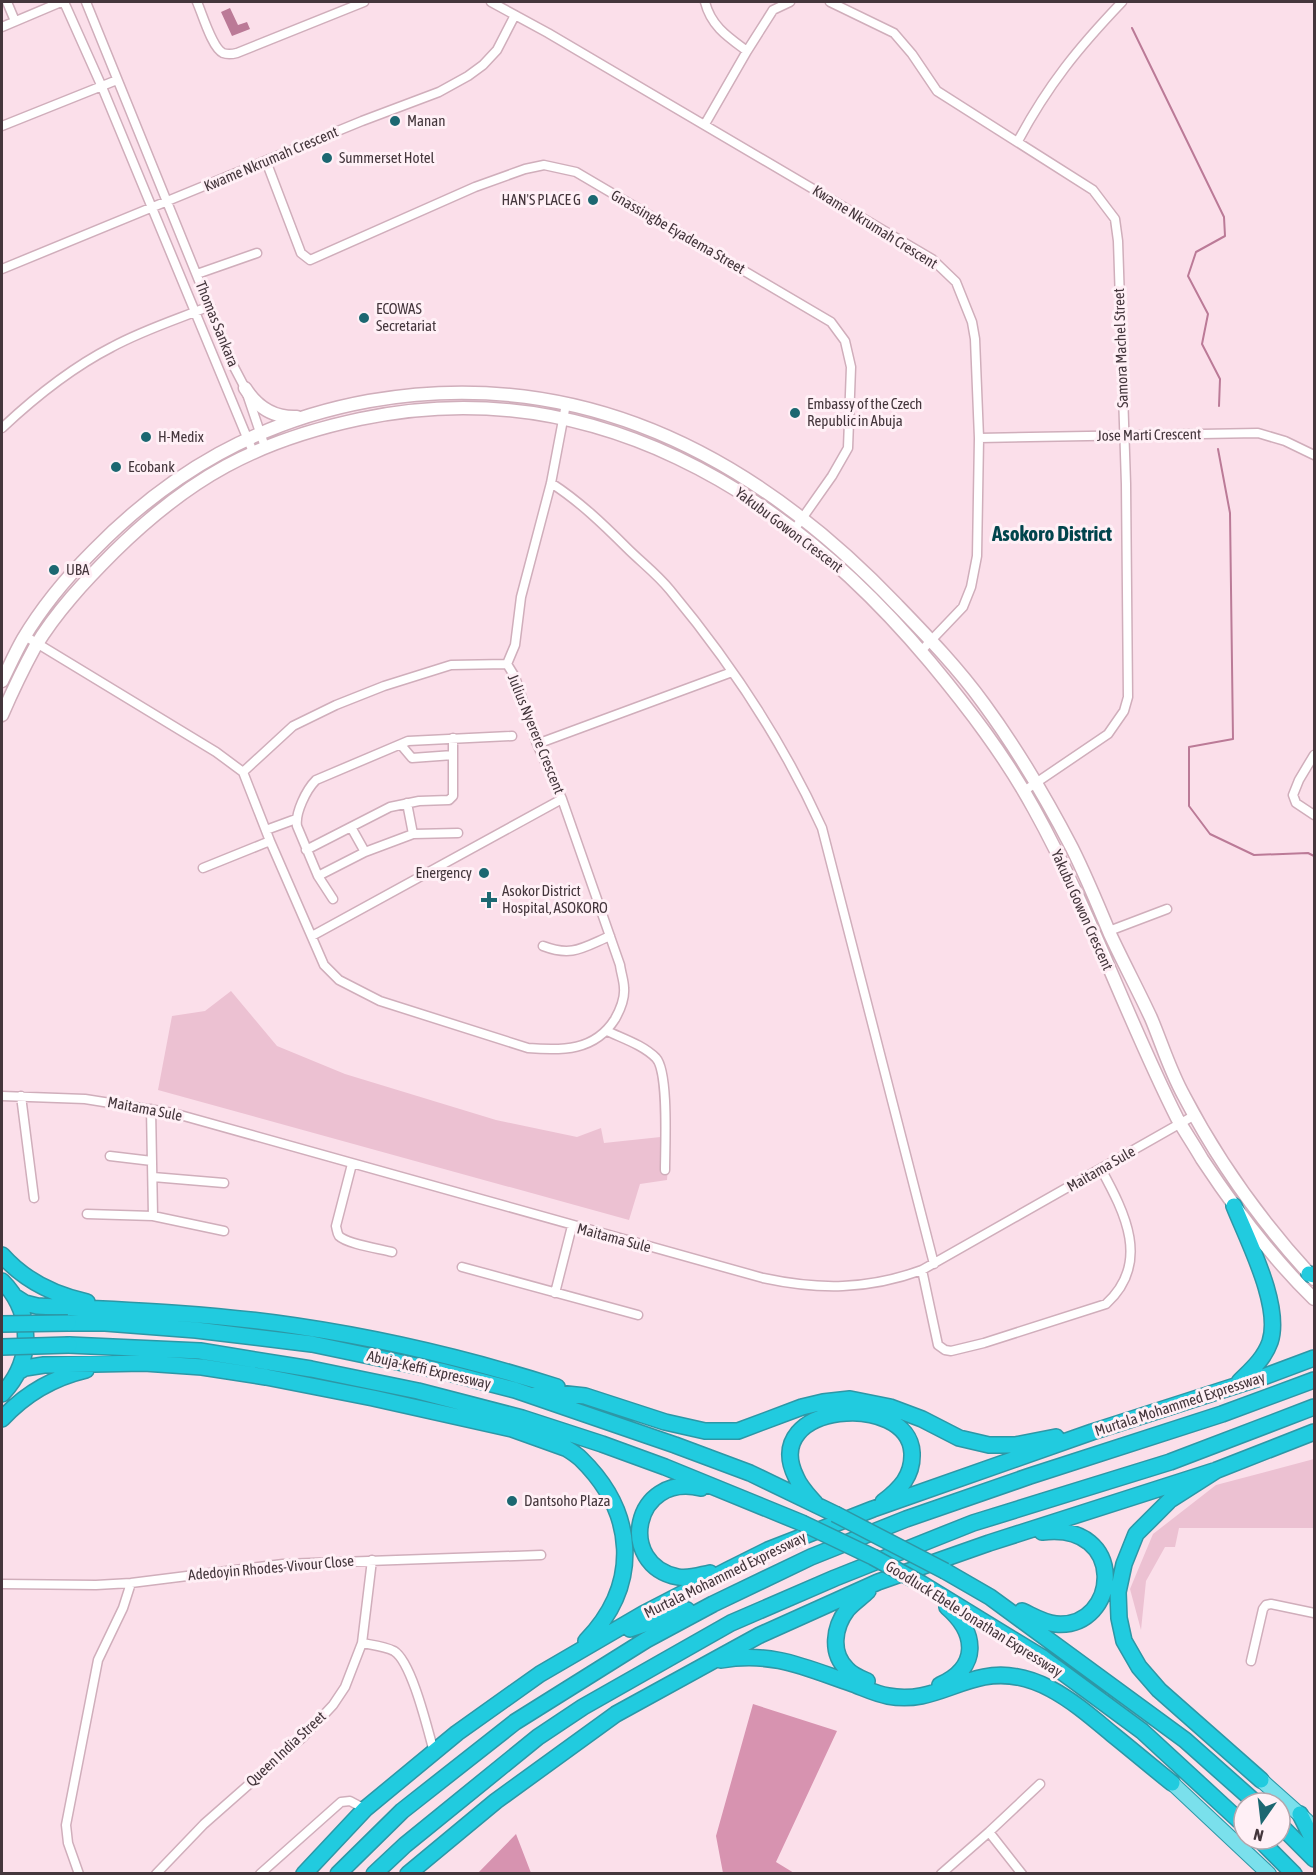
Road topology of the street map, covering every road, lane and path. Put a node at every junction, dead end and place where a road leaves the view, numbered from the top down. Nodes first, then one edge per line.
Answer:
1 (7, 2) edge
2 (63, 2) edge
3 (86, 2) edge
4 (197, 2) edge
5 (364, 2) edge
6 (491, 2) edge
7 (705, 2) edge
8 (790, 2) edge
9 (830, 2) edge
10 (1122, 2) edge
11 (515, 15) junction
12 (15, 21) junction
13 (2, 27) edge
14 (747, 51) junction
15 (117, 80) junction
16 (102, 87) junction
17 (705, 124) junction
18 (2, 126) edge
19 (1018, 141) junction
20 (266, 160) junction
21 (166, 202) junction
22 (151, 208) junction
23 (257, 253) dead end
24 (2, 268) edge
25 (197, 274) junction
26 (210, 306) junction
27 (196, 312) junction
28 (245, 388) junction
29 (566, 404) junction
30 (304, 416) junction
31 (563, 419) junction
32 (2, 428) edge
33 (260, 433) junction
34 (1125, 435) junction
35 (247, 438) junction
36 (979, 438) junction
37 (265, 447) junction
38 (253, 452) junction
39 (1314, 455) edge
40 (550, 483) junction
41 (802, 518) junction
42 (794, 530) junction
43 (25, 636) junction
44 (932, 641) junction
45 (37, 644) junction
46 (921, 651) junction
47 (507, 663) junction
48 (732, 672) junction
49 (2, 681) edge
50 (2, 715) edge
51 (512, 736) dead end
52 (453, 738) junction
53 (537, 744) junction
54 (401, 745) junction
55 (453, 755) junction
56 (1314, 755) edge
57 (243, 772) junction
58 (1037, 783) junction
59 (1024, 791) junction
60 (562, 799) junction
61 (407, 803) junction
62 (1314, 815) edge
63 (296, 819) junction
64 (351, 827) junction
65 (266, 830) junction
66 (458, 833) dead end
67 (413, 834) junction
68 (270, 841) junction
69 (306, 850) junction
70 (366, 852) junction
71 (203, 868) dead end
72 (318, 876) junction
73 (333, 899) dead end
74 (1167, 909) dead end
75 (1109, 931) junction
76 (312, 936) junction
77 (610, 936) junction
78 (543, 946) dead end
79 (607, 1031) junction
80 (2, 1096) edge
81 (21, 1096) junction
82 (151, 1109) junction
83 (1195, 1115) junction
84 (1180, 1123) junction
85 (110, 1156) dead end
86 (152, 1161) junction
87 (352, 1164) junction
88 (1101, 1169) junction
89 (665, 1170) dead end
90 (153, 1177) junction
91 (224, 1183) dead end
92 (34, 1198) dead end
93 (1234, 1206) junction
94 (87, 1214) dead end
95 (153, 1216) junction
96 (572, 1226) junction
97 (224, 1231) dead end
98 (392, 1251) dead end
99 (2, 1256) edge
100 (934, 1264) junction
101 (462, 1266) dead end
102 (922, 1270) junction
103 (1313, 1276) edge
104 (2, 1281) edge
105 (555, 1293) junction
106 (14, 1296) junction
107 (1314, 1299) edge
108 (119, 1310) junction
109 (638, 1315) dead end
110 (2, 1324) edge
111 (2, 1347) edge
112 (1314, 1358) edge
113 (144, 1363) junction
114 (1314, 1371) edge
115 (18, 1372) junction
116 (513, 1373) junction
117 (1263, 1377) junction
118 (1314, 1380) edge
119 (1237, 1384) junction
120 (515, 1390) junction
121 (544, 1392) junction
122 (2, 1394) edge
123 (585, 1396) junction
124 (572, 1409) junction
125 (1309, 1409) edge
126 (2, 1419) edge
127 (517, 1423) junction
128 (542, 1431) junction
129 (565, 1431) junction
130 (1092, 1432) junction
131 (1314, 1432) edge
132 (1314, 1441) edge
133 (1281, 1445) junction
134 (565, 1448) junction
135 (1217, 1470) junction
136 (738, 1496) junction
137 (817, 1506) junction
138 (873, 1509) junction
139 (835, 1514) joint
140 (802, 1523) joint
141 (989, 1543) junction
142 (541, 1555) dead end
143 (372, 1560) junction
144 (728, 1570) junction
145 (835, 1578) junction
146 (878, 1582) junction
147 (131, 1583) junction
148 (2, 1584) edge
149 (925, 1586) junction
150 (990, 1598) junction
151 (713, 1604) junction
152 (1314, 1613) edge
153 (780, 1626) junction
154 (598, 1639) junction
155 (362, 1643) junction
156 (576, 1652) junction
157 (1251, 1661) dead end
158 (709, 1662) junction
159 (1142, 1731) junction
160 (1185, 1740) junction
161 (435, 1752) junction
162 (1261, 1780) junction
163 (1172, 1783) junction
164 (1040, 1784) dead end
165 (1242, 1791) edge
166 (365, 1809) junction
167 (1232, 1814) edge
168 (1300, 1814) junction
169 (1314, 1829) edge
170 (989, 1832) junction
171 (1292, 1837) edge
172 (1314, 1842) edge
173 (1271, 1851) edge
174 (1314, 1859) edge
175 (307, 1871) edge
176 (79, 1874) edge
177 (156, 1874) edge
178 (260, 1874) edge
179 (338, 1874) edge
180 (374, 1874) edge
181 (408, 1874) edge
182 (941, 1874) edge
183 (1022, 1874) edge
184 (1269, 1874) edge
185 (1294, 1874) edge

1 - 12 street
2 - 12 street
2 - 16 street
3 - 15 street, Thomas Sankara
4 - 5 street
6 - 11 street, Kwame Nkrumah Crescent
7 - 14 street
8 - 14 street
9 - 19 street, Samora Machel Street
10 - 19 street
11 - 17 street, Kwame Nkrumah Crescent
11 - 20 street, Kwame Nkrumah Crescent
12 - 13 street
14 - 17 street
15 - 16 street
15 - 21 street, Thomas Sankara
16 - 18 street
16 - 22 street
17 - 36 street, Kwame Nkrumah Crescent
19 - 34 street, Samora Machel Street
20 - 21 street, Kwame Nkrumah Crescent
20 - 41 street, Gnassingbe Eyadema Street
21 - 22 street, Kwame Nkrumah Crescent
21 - 25 street, Thomas Sankara
22 - 24 street, Kwame Nkrumah Crescent
22 - 27 street
23 - 25 street
25 - 26 street, Thomas Sankara
26 - 27 street
26 - 28 street, Thomas Sankara
27 - 32 street
27 - 35 street
28 - 30 main road
28 - 33 street, Thomas Sankara
29 - 30 main road, Yakubu Gowon Crescent
29 - 31 street, Julius Nyerere Crescent
29 - 41 main road, Yakubu Gowon Crescent
30 - 33 main road, Yakubu Gowon Crescent
31 - 37 main road, Yakubu Gowon Crescent
31 - 40 street, Julius Nyerere Crescent
31 - 42 main road, Yakubu Gowon Crescent
33 - 35 main road, Yakubu Gowon Crescent
33 - 37 street, Thomas Sankara
34 - 36 street, Jose Marti Crescent
34 - 39 street, Jose Marti Crescent
34 - 58 street, Samora Machel Street
35 - 38 street
35 - 43 main road, Yakubu Gowon Crescent
36 - 44 street, Kwame Nkrumah Crescent
37 - 38 main road, Yakubu Gowon Crescent
38 - 45 main road, Yakubu Gowon Crescent
40 - 47 street, Julius Nyerere Crescent
40 - 48 street
41 - 42 street, Gnassingbe Eyadema Street
41 - 44 main road, Yakubu Gowon Crescent
42 - 46 main road, Yakubu Gowon Crescent
43 - 45 street
43 - 49 main road, Yakubu Gowon Crescent
44 - 46 street, Kwame Nkrumah Crescent
44 - 58 main road, Yakubu Gowon Crescent
45 - 50 main road, Yakubu Gowon Crescent
45 - 57 street
46 - 59 main road, Yakubu Gowon Crescent
47 - 53 street, Julius Nyerere Crescent
47 - 57 street
48 - 53 street
48 - 100 street
51 - 52 street
52 - 54 street
52 - 55 street
53 - 60 street, Julius Nyerere Crescent
54 - 55 street
54 - 63 street
55 - 61 street
56 - 62 street
57 - 65 street
58 - 59 street, Samora Machel Street
58 - 75 main road, Yakubu Gowon Crescent
59 - 84 main road, Yakubu Gowon Crescent
60 - 76 street
60 - 77 street, Julius Nyerere Crescent
61 - 64 street
61 - 67 street
63 - 65 street
63 - 69 street
64 - 69 street
64 - 70 street
65 - 68 street
66 - 67 street
67 - 70 street
68 - 71 street
68 - 76 street
69 - 72 street
70 - 72 street
72 - 73 street
74 - 75 street
75 - 83 main road, Yakubu Gowon Crescent
76 - 79 street
77 - 78 street
77 - 79 street, Julius Nyerere Crescent
79 - 89 street
80 - 81 street, Maitama Sule
81 - 82 street, Maitama Sule
81 - 92 street
82 - 86 street
82 - 87 street, Maitama Sule
83 - 84 street, Maitama Sule
83 - 103 main road, Yakubu Gowon Crescent
84 - 88 street, Maitama Sule
84 - 93 main road, Yakubu Gowon Crescent
85 - 86 street
86 - 90 street
87 - 96 street, Maitama Sule
87 - 98 street
88 - 100 street, Maitama Sule
88 - 102 street
90 - 91 street
90 - 95 street
93 - 107 main road, Yakubu Gowon Crescent
93 - 119 highway
94 - 95 street
95 - 97 street
96 - 102 street, Maitama Sule
96 - 105 street
99 - 108 highway
100 - 102 street, Maitama Sule
101 - 105 street
104 - 106 highway
105 - 109 street
106 - 108 highway, Abuja-Keffi Expressway
106 - 115 highway
108 - 116 highway, Abuja-Keffi Expressway
110 - 120 highway, Abuja-Keffi Expressway, bridge
111 - 127 highway, Abuja-Keffi Expressway, bridge
112 - 117 highway, Murtala Mohammed Expressway
113 - 115 highway, Abuja-Keffi Expressway
113 - 126 highway
113 - 127 highway, Abuja-Keffi Expressway
114 - 117 highway
115 - 122 highway
116 - 121 highway
116 - 123 highway, Abuja-Keffi Expressway
117 - 119 highway, Murtala Mohammed Expressway
118 - 151 highway, Murtala Mohammed Expressway
119 - 130 highway, Murtala Mohammed Expressway
120 - 121 highway
120 - 124 highway, Abuja-Keffi Expressway
121 - 123 highway
121 - 124 highway
123 - 130 highway
124 - 137 highway, Abuja-Keffi Expressway
125 - 145 highway
127 - 128 highway
127 - 129 highway, Abuja-Keffi Expressway
127 - 134 highway, Abuja-Keffi Expressway
128 - 129 highway
128 - 134 highway
129 - 136 highway, Abuja-Keffi Expressway
130 - 138 highway, Murtala Mohammed Expressway
131 - 133 highway
132 - 133 highway
133 - 135 highway
134 - 156 highway
135 - 141 highway
135 - 162 highway
136 - 140 highway, Abuja-Keffi Expressway
136 - 144 highway
137 - 138 highway
137 - 139 highway, Abuja-Keffi Expressway
138 - 144 highway, Murtala Mohammed Expressway
139 - 150 highway, Goodluck Ebele Jonathan Expressway, bridge
140 - 149 highway, Goodluck Ebele Jonathan Expressway, bridge
141 - 146 highway
141 - 150 highway
142 - 143 street, Adedoyin Rhodes-Vivour Close
143 - 147 street, Adedoyin Rhodes-Vivour Close
143 - 155 street, Queen India Street
144 - 154 highway, Murtala Mohammed Expressway
145 - 153 highway
145 - 180 highway
146 - 149 highway
146 - 153 highway
147 - 148 street, Adedoyin Rhodes-Vivour Close
147 - 176 street
149 - 159 highway, Goodluck Ebele Jonathan Expressway
150 - 160 highway, Goodluck Ebele Jonathan Expressway
151 - 154 highway
151 - 179 highway, Murtala Mohammed Expressway
152 - 157 street
153 - 158 highway
154 - 156 highway, Murtala Mohammed Expressway
155 - 161 street
155 - 177 street, Queen India Street
156 - 161 highway, Murtala Mohammed Expressway
158 - 163 highway
158 - 181 highway
159 - 163 highway
159 - 167 highway, Goodluck Ebele Jonathan Expressway
160 - 162 highway
160 - 165 highway, Goodluck Ebele Jonathan Expressway
161 - 166 highway, Murtala Mohammed Expressway
162 - 168 main road
163 - 184 main road
164 - 170 street
166 - 175 highway, Murtala Mohammed Expressway
166 - 178 street
168 - 169 main road
168 - 172 highway
170 - 182 street
170 - 183 street
171 - 174 highway
173 - 185 highway

